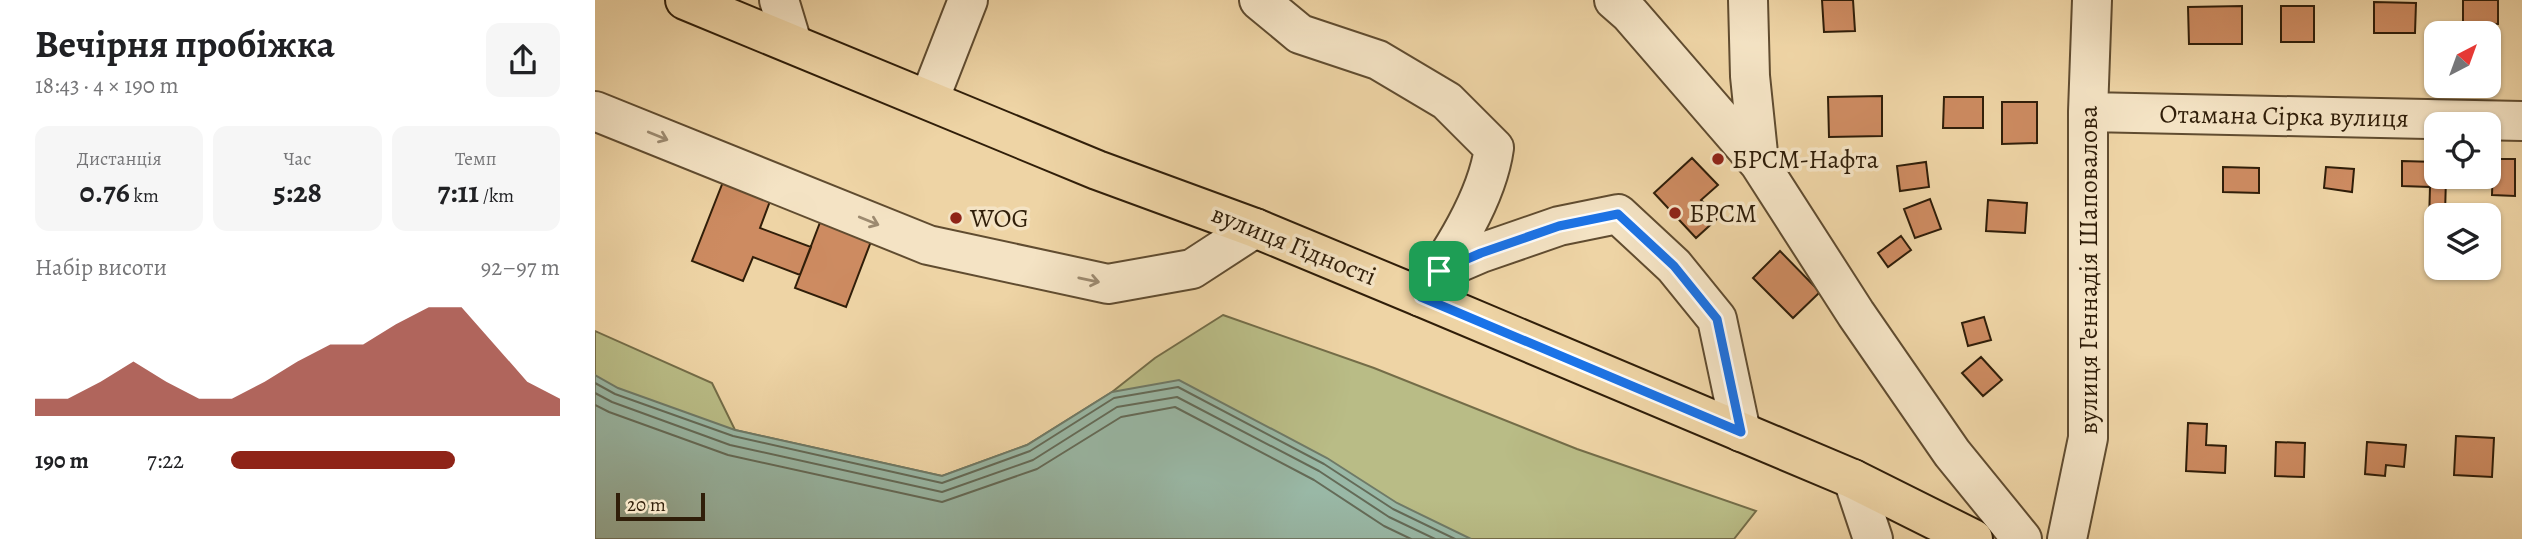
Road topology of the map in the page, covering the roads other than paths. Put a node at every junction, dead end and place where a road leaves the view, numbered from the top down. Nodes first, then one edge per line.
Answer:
1 (685, 0) edge
2 (779, 0) edge
3 (968, 0) edge
4 (1259, 0) edge
5 (1614, 0) edge
6 (1748, 0) edge
7 (2092, 0) edge
8 (792, 43) junction
9 (929, 100) junction
10 (595, 111) edge
11 (2088, 112) junction
12 (2522, 121) edge
13 (1759, 163) junction
14 (1255, 228) junction
15 (1430, 284) junction
16 (1741, 432) junction
17 (1853, 479) junction
18 (1873, 539) edge
19 (1973, 539) edge
20 (2022, 539) edge
21 (2067, 539) edge

1 - 8 main road, вулиця Гідності
2 - 8 street
3 - 9 street
4 - 15 street
5 - 13 street
6 - 13 street
7 - 11 street, вулиця Геннадія Шаповалова
8 - 9 main road, вулиця Гідності
9 - 14 main road, вулиця Гідності
10 -> 14 street
11 - 12 street, Отамана Сірка вулиця
11 - 21 street, вулиця Геннадія Шаповалова
13 - 20 street
14 - 15 main road, вулиця Гідності
15 - 16 main road, вулиця Гідності
15 - 16 street
16 - 17 main road, вулиця Гідності
17 - 18 street
17 - 19 main road, вулиця Гідності

